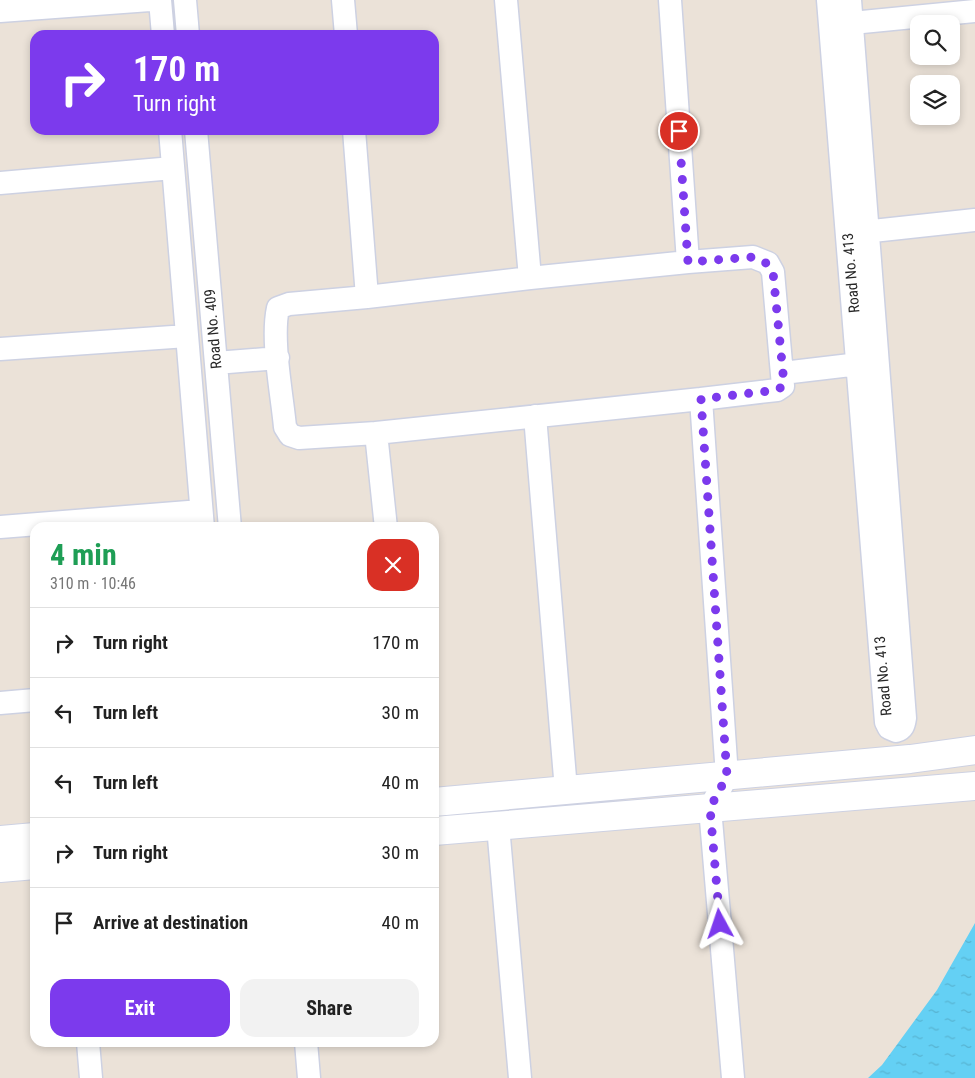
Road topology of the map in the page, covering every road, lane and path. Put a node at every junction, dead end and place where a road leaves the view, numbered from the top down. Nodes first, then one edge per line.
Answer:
1 (150, 0) edge
2 (160, 0) edge
3 (185, 0) edge
4 (343, 0) edge
5 (506, 0) edge
6 (670, 0) edge
7 (828, 0) edge
8 (850, 0) edge
9 (0, 11) edge
10 (975, 11) edge
11 (852, 24) junction
12 (163, 30) edge
13 (188, 30) edge
14 (346, 30) edge
15 (171, 135) edge
16 (196, 135) edge
17 (354, 135) edge
18 (174, 168) junction
19 (0, 183) edge
20 (975, 220) edge
21 (858, 233) junction
22 (688, 262) junction
23 (530, 278) junction
24 (367, 297) junction
25 (187, 336) junction
26 (0, 349) edge
27 (278, 358) junction
28 (216, 363) junction
29 (858, 364) junction
30 (783, 373) junction
31 (701, 399) junction
32 (535, 416) junction
33 (376, 433) junction
34 (202, 519) edge
35 (126, 522) edge
36 (229, 522) edge
37 (385, 522) edge
38 (30, 526) edge
39 (0, 527) edge
40 (30, 700) edge
41 (0, 703) edge
42 (975, 750) edge
43 (727, 776) junction
44 (975, 786) edge
45 (566, 790) junction
46 (439, 802) edge
47 (710, 808) junction
48 (498, 826) junction
49 (439, 831) edge
50 (30, 837) edge
51 (0, 840) edge
52 (30, 865) edge
53 (0, 868) edge
54 (88, 1047) edge
55 (306, 1047) edge
56 (91, 1078) edge
57 (309, 1078) edge
58 (520, 1078) edge
59 (733, 1078) edge

1 - 9 street
2 - 12 street
3 - 13 street
4 - 14 street
5 - 23 street
6 - 22 street
7 - 21 street, Road No. 413
8 - 11 street, Road No. 413
10 - 11 street
11 - 21 street, Road No. 413
15 - 18 street, Road No. 409
16 - 28 street, Road No. 409
17 - 24 street
18 - 19 street
18 - 25 street, Road No. 409
20 - 21 street
21 - 29 street, Road No. 413
21 - 29 street, Road No. 413
22 - 23 street
22 - 30 street
23 - 24 street
24 - 27 street
25 - 26 street
25 - 34 street, Road No. 409
27 - 28 street
27 - 33 street
28 - 36 street, Road No. 409
29 - 30 street
30 - 31 street
31 - 32 street
31 - 43 street
32 - 33 street
32 - 45 street
33 - 37 street
34 - 35 street
38 - 39 street
40 - 41 street
42 - 43 street
43 - 45 street
43 - 47 street
44 - 47 street
45 - 46 street
47 - 48 street
47 - 59 street
48 - 49 street
48 - 58 street
50 - 51 street
52 - 53 street
54 - 56 street
55 - 57 street

